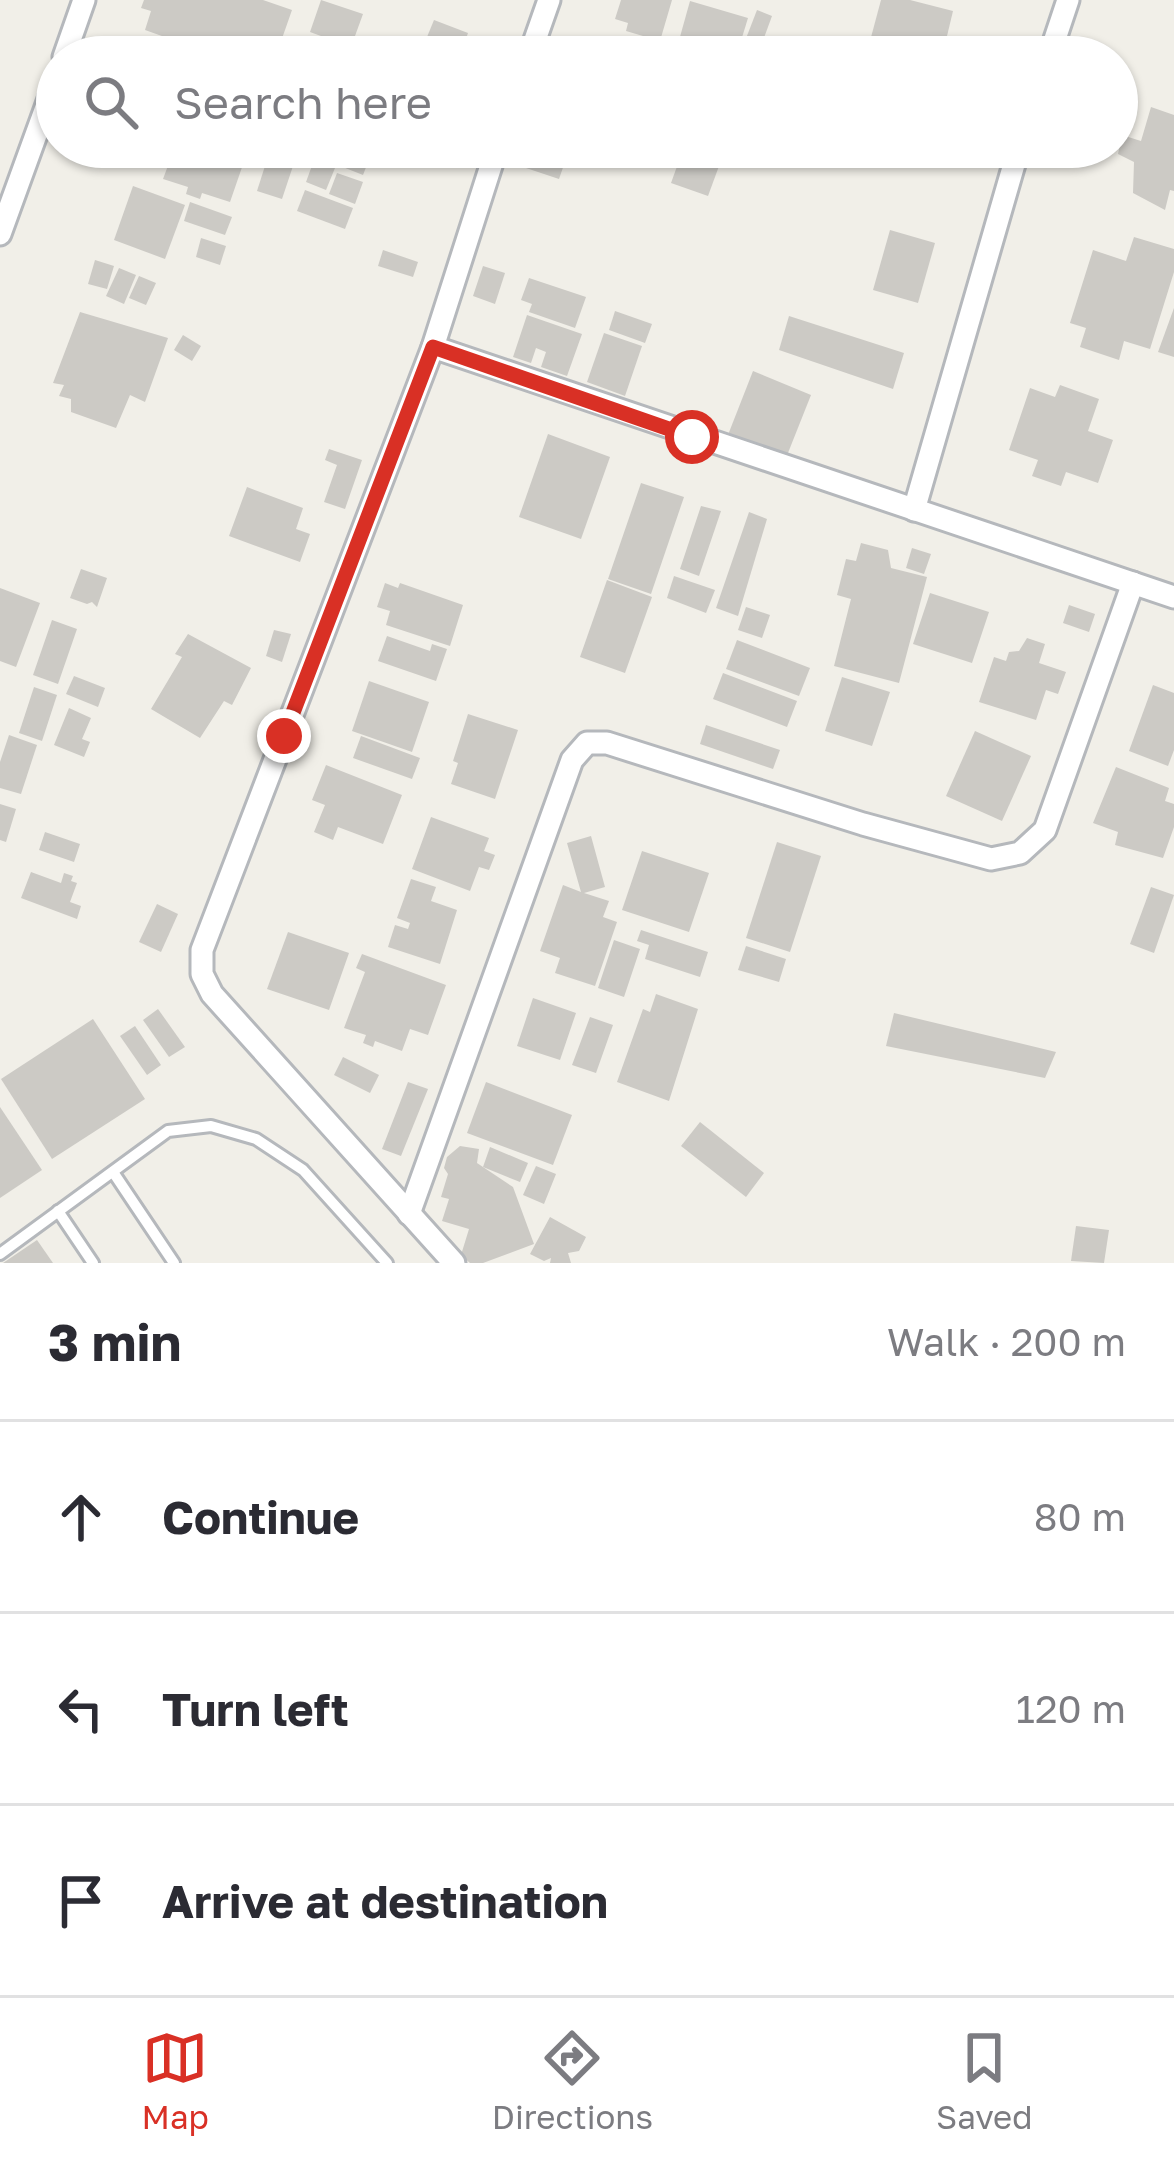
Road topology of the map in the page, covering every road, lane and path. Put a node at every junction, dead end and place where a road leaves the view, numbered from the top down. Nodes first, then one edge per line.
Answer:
1 (84, 0) edge
2 (549, 0) edge
3 (1068, 0) edge
4 (71, 36) edge
5 (536, 36) edge
6 (1056, 36) edge
7 (36, 134) edge
8 (490, 168) edge
9 (1013, 168) edge
10 (0, 233) edge
11 (433, 347) junction
12 (914, 510) junction
13 (1133, 583) junction
14 (1174, 596) edge
15 (113, 1172) junction
16 (58, 1211) junction
17 (409, 1214) junction
18 (0, 1254) edge
19 (93, 1263) edge
20 (174, 1263) edge
21 (387, 1263) edge
22 (454, 1263) edge

1 - 4 street
2 - 5 street
3 - 6 street
7 - 10 street
8 - 11 street
9 - 12 street
11 - 12 street
11 - 17 street
12 - 13 street
13 - 14 street
13 - 17 street
15 - 16 lane
15 - 20 lane
15 - 21 lane
16 - 18 lane
16 - 19 lane
17 - 22 street

